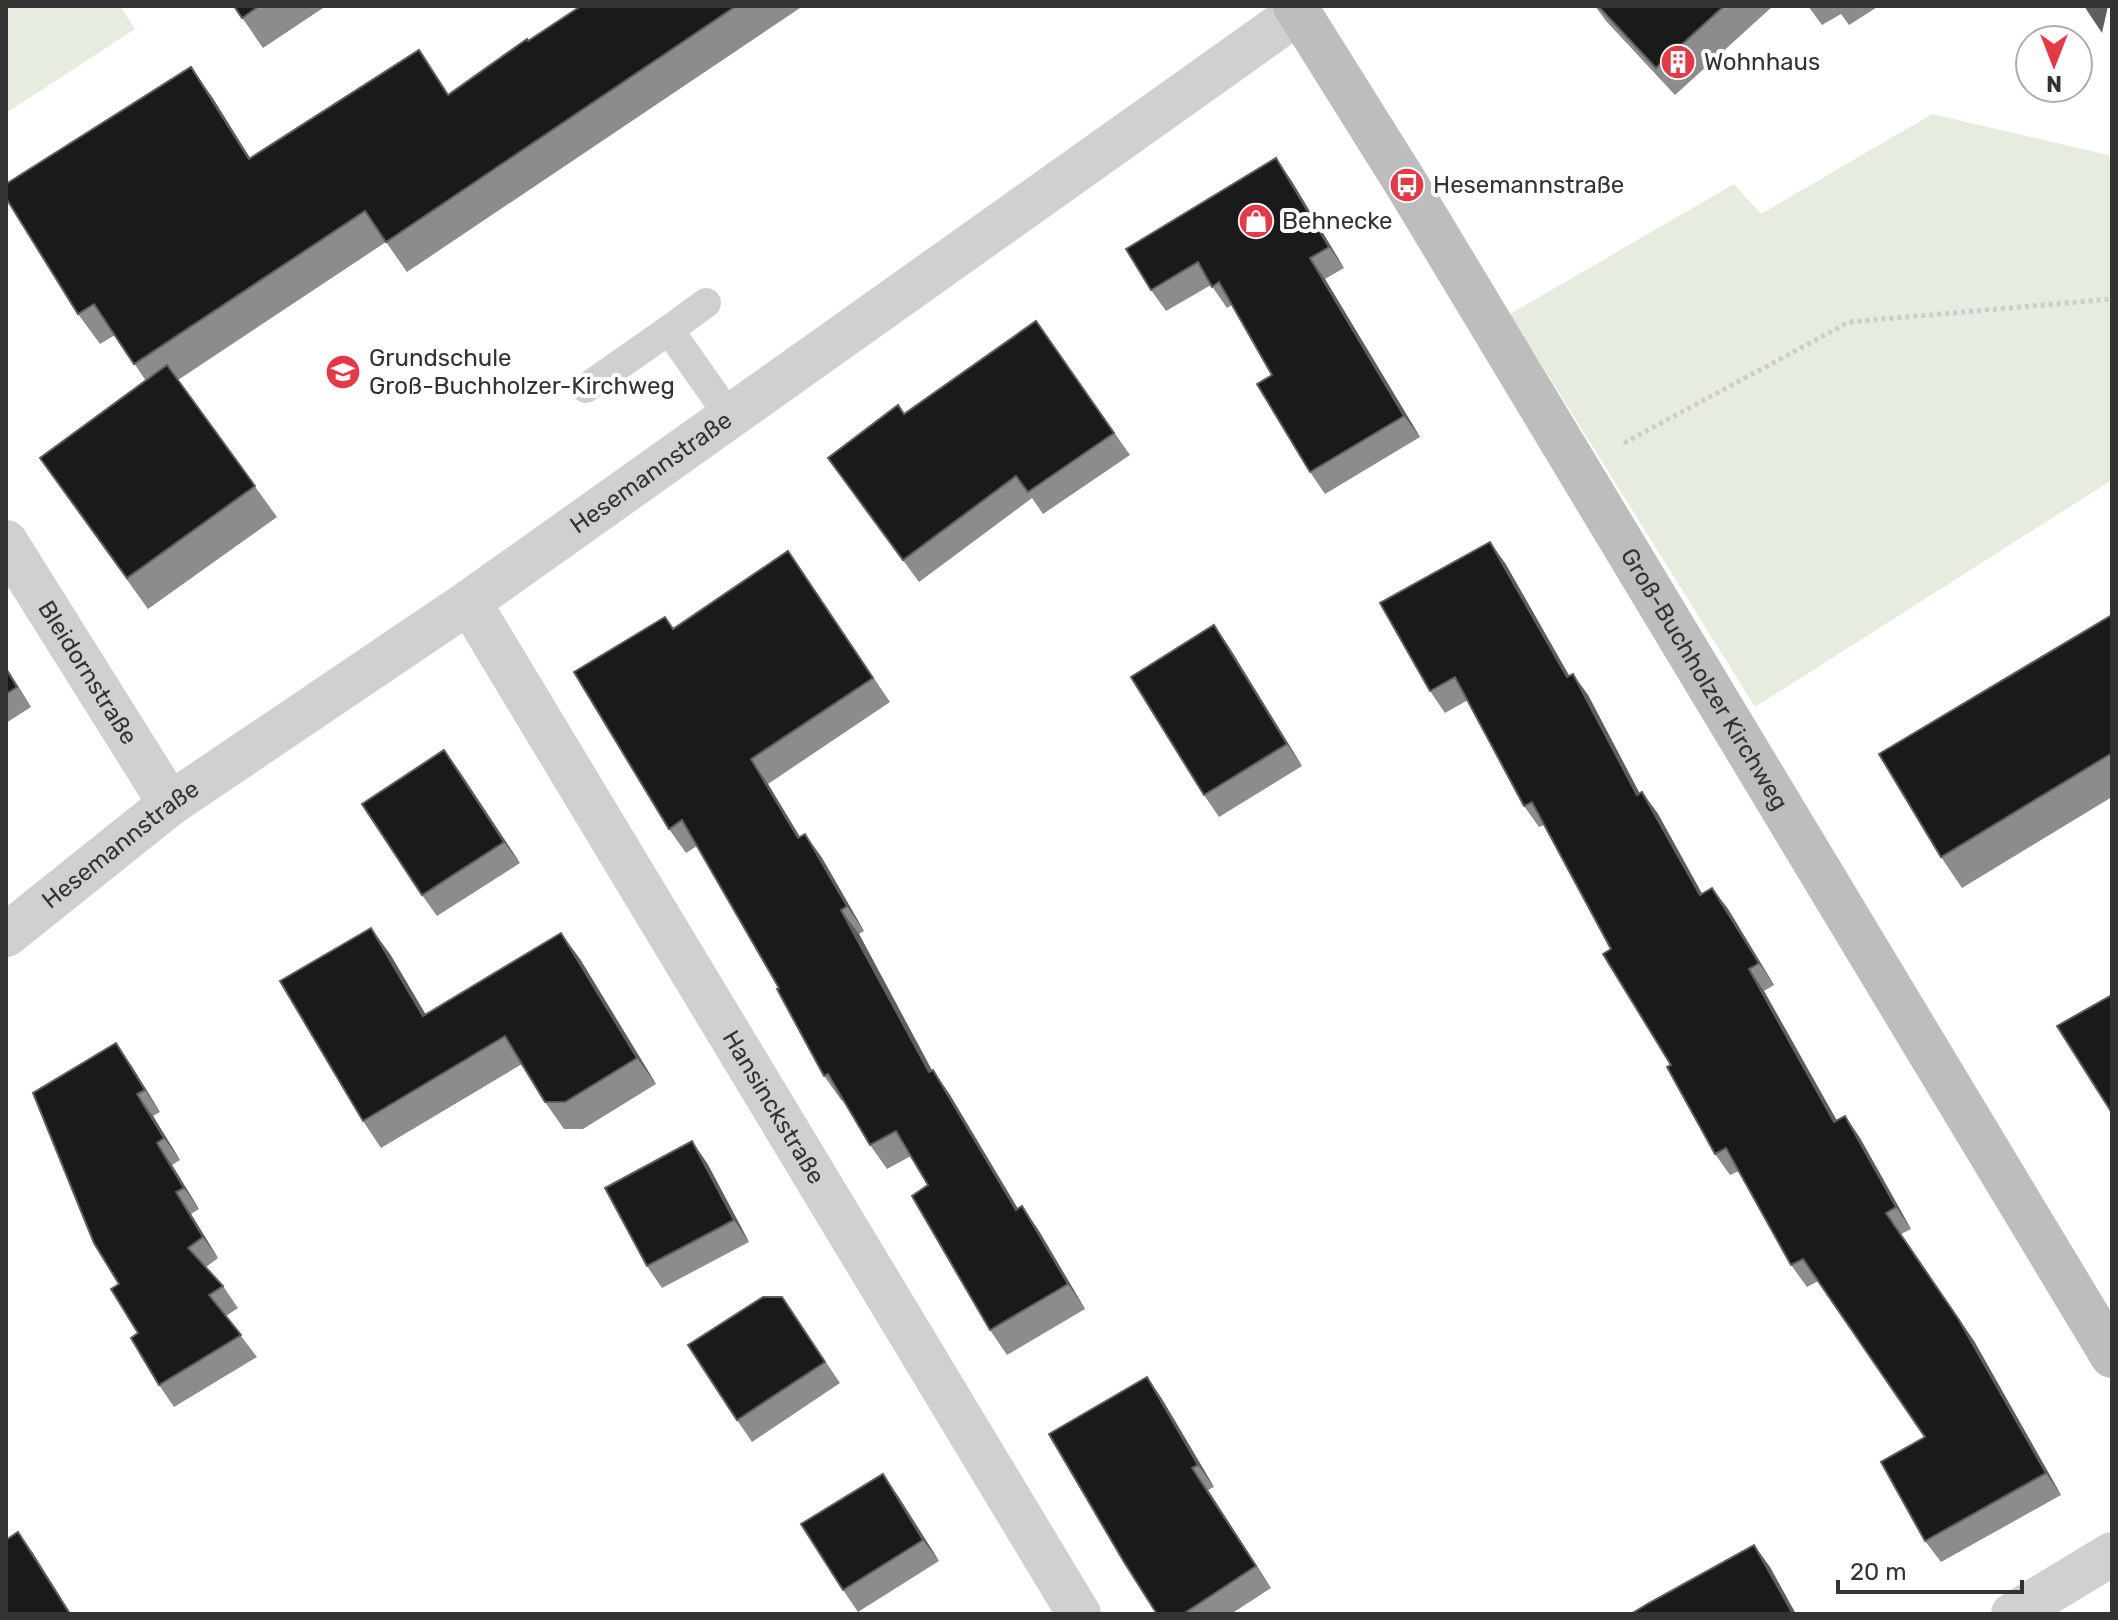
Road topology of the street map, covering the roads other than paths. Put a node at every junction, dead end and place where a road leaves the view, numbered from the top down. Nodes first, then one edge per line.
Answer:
1 (1297, 9) edge
2 (706, 303) dead end
3 (669, 330) junction
4 (586, 388) dead end
5 (730, 417) junction
6 (6, 542) edge
7 (469, 602) junction
8 (170, 804) junction
9 (6, 935) edge
10 (2112, 1356) edge
11 (2112, 1554) edge
12 (1079, 1614) edge
13 (2013, 1614) edge

1 - 5 street, Hesemannstraße
1 - 10 street, Groß-Buchholzer Kirchweg
2 - 3 lane
3 - 4 lane
3 - 5 lane
5 - 7 street, Hesemannstraße
6 - 8 street, Bleidornstraße
7 - 8 street, Hesemannstraße
7 - 12 street, Hansinckstraße
8 - 9 street, Hesemannstraße
11 - 13 street

